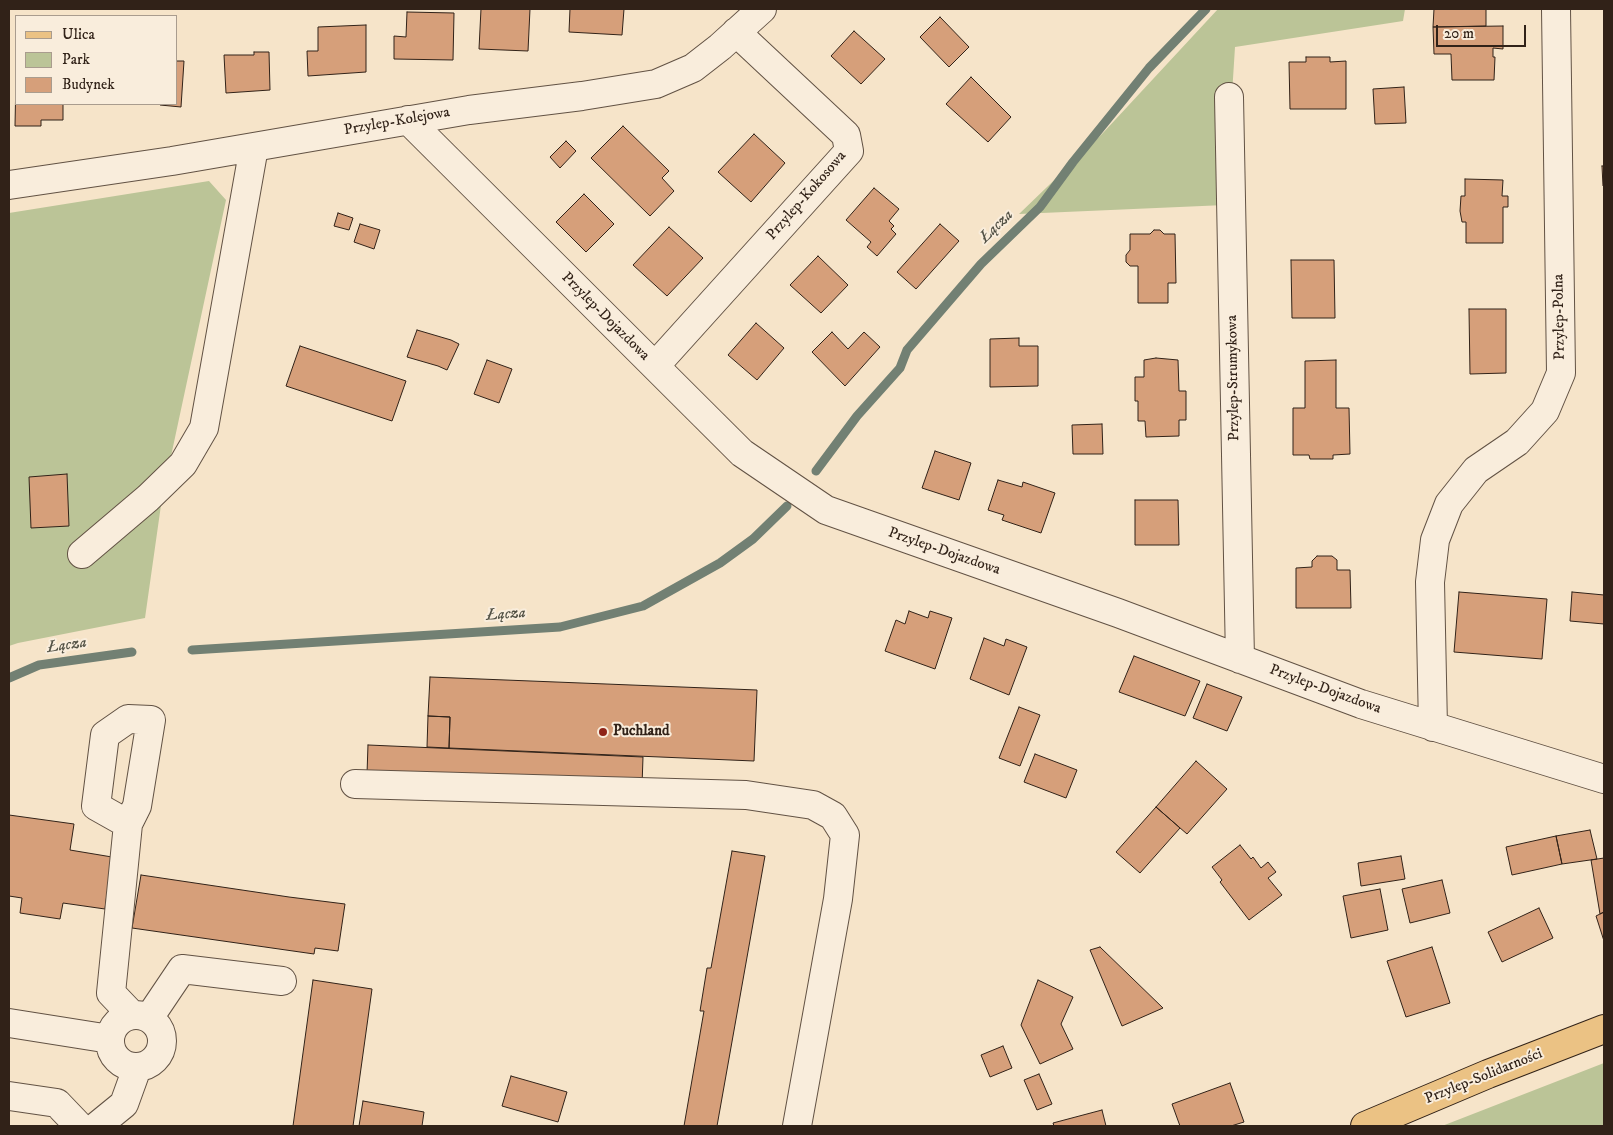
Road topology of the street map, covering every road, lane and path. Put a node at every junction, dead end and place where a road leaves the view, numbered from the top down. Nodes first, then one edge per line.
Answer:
1 (762, 9) edge
2 (1556, 9) edge
3 (736, 32) junction
4 (1229, 97) dead end
5 (408, 120) junction
6 (254, 147) junction
7 (9, 185) edge
8 (655, 366) junction
9 (82, 554) dead end
10 (1240, 659) junction
11 (1433, 727) junction
12 (1604, 779) edge
13 (355, 784) dead end
14 (128, 824) dead end
15 (282, 981) dead end
16 (141, 1017) junction
17 (9, 1023) edge
18 (1604, 1029) edge
19 (110, 1039) junction
20 (137, 1068) junction
21 (9, 1096) edge
22 (79, 1126) edge
23 (97, 1126) edge
24 (797, 1126) edge
25 (1365, 1126) edge

1 - 3 street, Przylep-Kolejowa
2 - 11 street, Przylep-Polna
3 - 5 street, Przylep-Kolejowa
3 - 8 street, Przylep-Kokosowa
4 - 10 street, Przylep-Strumykowa
5 - 6 street, Przylep-Kolejowa
5 - 8 street, Przylep-Dojazdowa
6 - 7 street, Przylep-Kolejowa
6 - 9 street
8 - 10 street, Przylep-Dojazdowa
10 - 11 street, Przylep-Dojazdowa
11 - 12 street, Przylep-Dojazdowa
13 - 24 street
14 - 16 street
15 - 16 street
16 - 19 street
16 - 20 street
17 - 19 street
18 - 25 main road, Przylep-Solidarności
19 - 20 street
20 - 23 street
21 - 22 street

